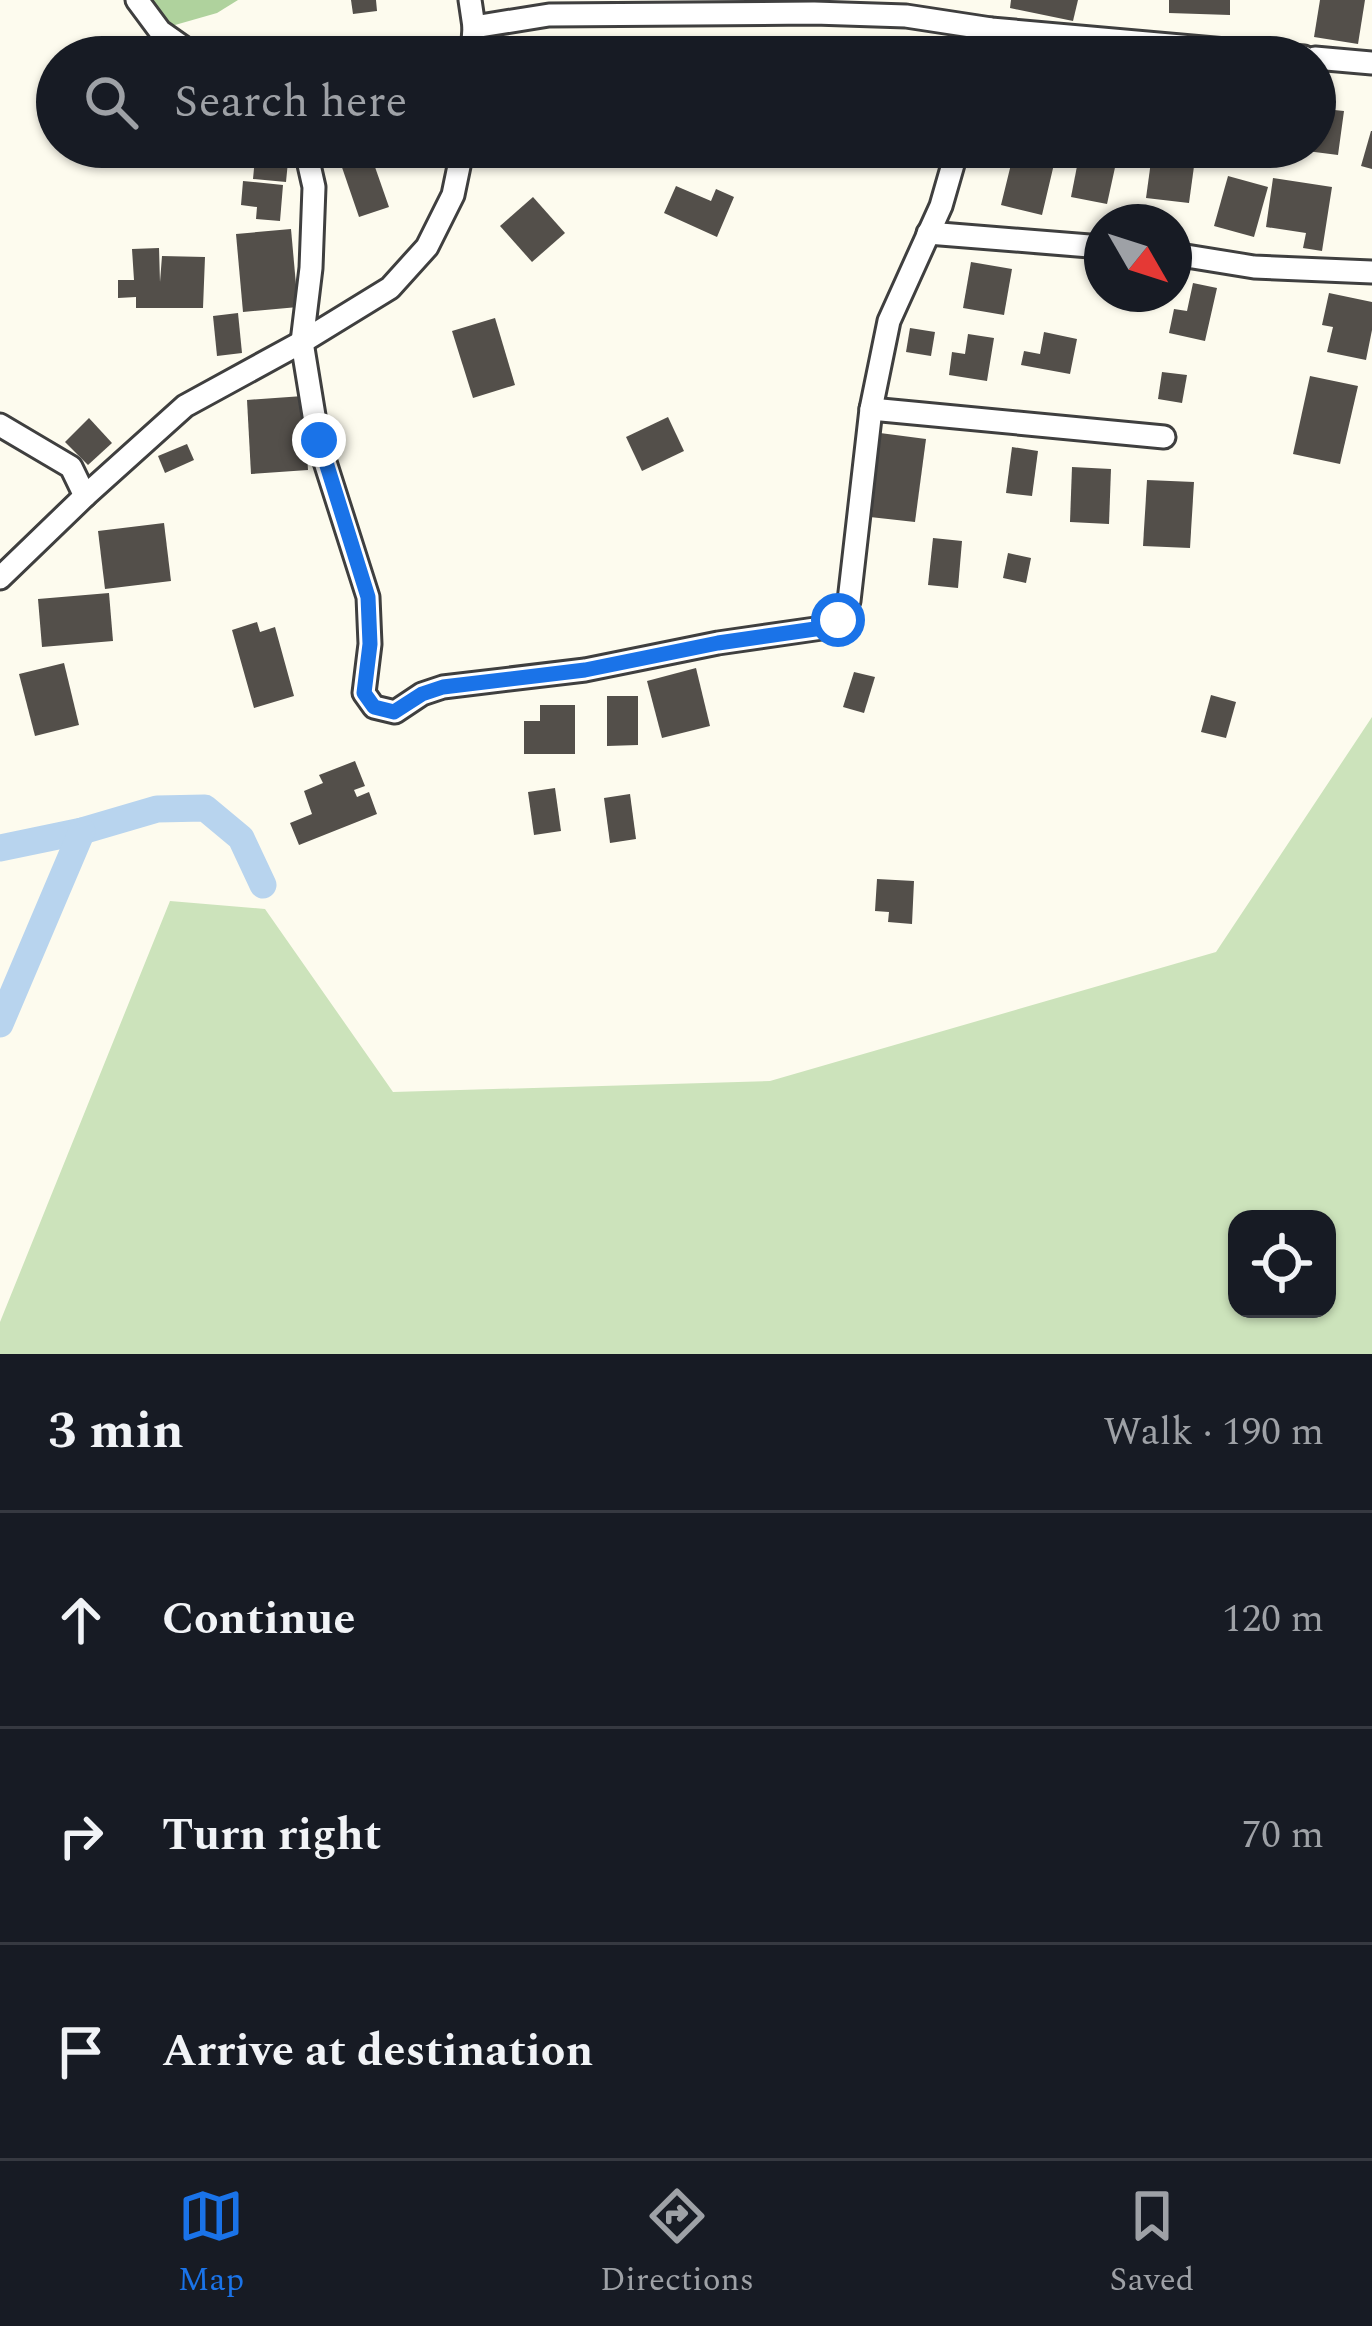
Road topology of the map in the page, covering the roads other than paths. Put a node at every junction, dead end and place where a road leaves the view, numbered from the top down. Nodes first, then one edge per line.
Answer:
1 (137, 0) edge
2 (470, 0) edge
3 (474, 27) junction
4 (991, 28) junction
5 (167, 36) edge
6 (473, 36) edge
7 (989, 36) edge
8 (1077, 36) edge
9 (1336, 60) edge
10 (1372, 63) edge
11 (310, 168) edge
12 (459, 168) edge
13 (952, 168) edge
14 (928, 233) junction
15 (1084, 246) edge
16 (1192, 257) edge
17 (1372, 272) edge
18 (302, 342) junction
19 (872, 410) junction
20 (0, 425) edge
21 (1164, 437) dead end
22 (85, 496) junction
23 (0, 578) edge

1 - 5 street
2 - 3 street
3 - 4 street
3 - 6 street
4 - 7 street
4 - 8 street
9 - 10 street
11 - 18 street
12 - 18 street
13 - 14 street
14 - 15 street
14 - 19 street
16 - 17 street
18 - 19 street
18 - 22 street
19 - 21 street
20 - 22 street
22 - 23 street

